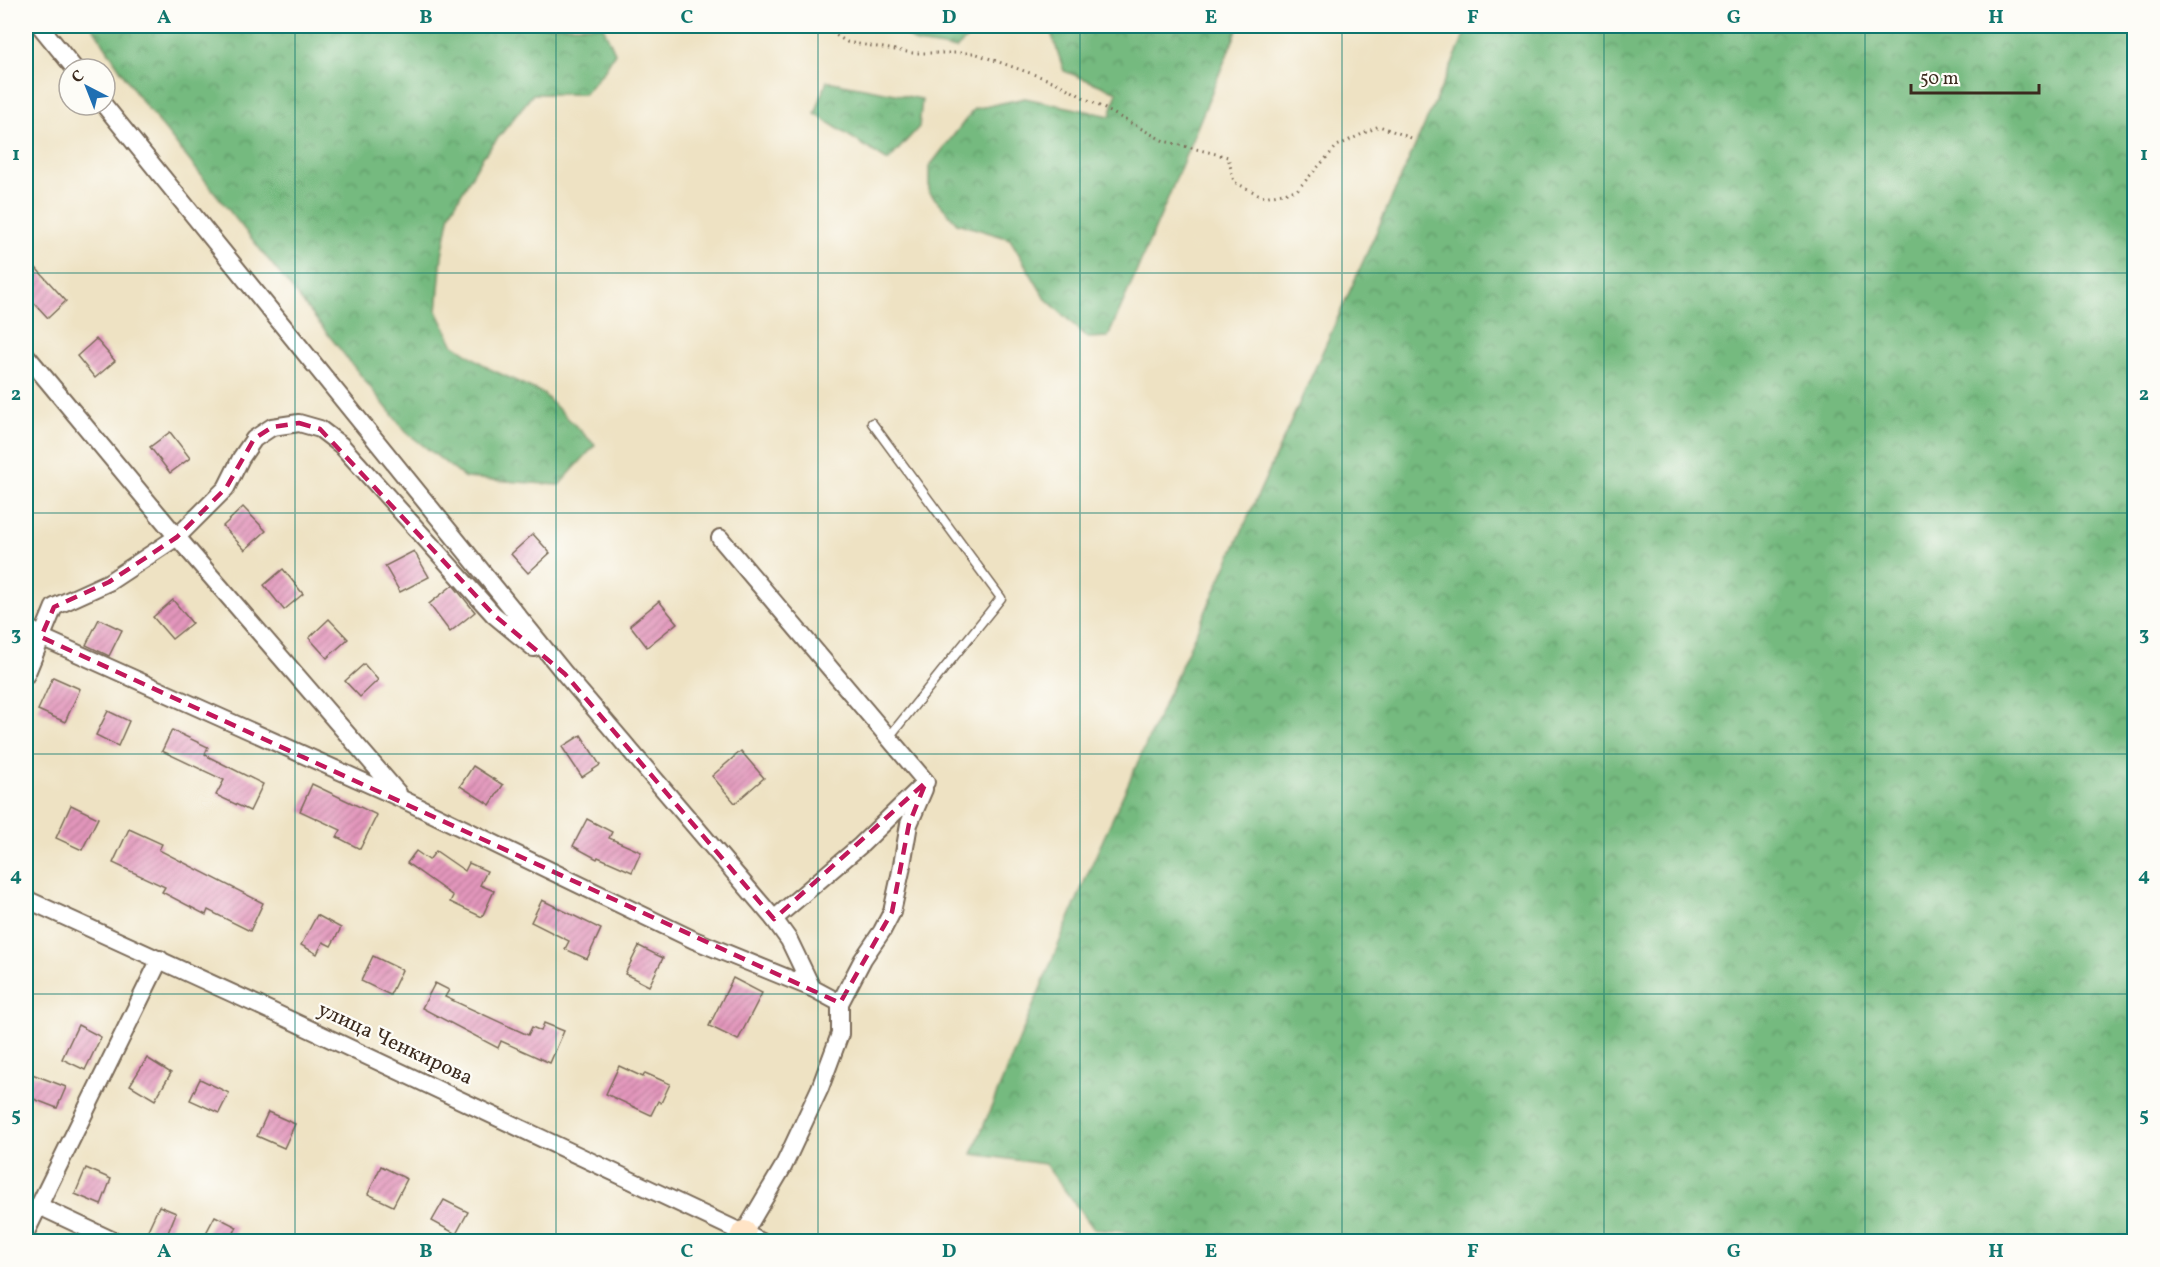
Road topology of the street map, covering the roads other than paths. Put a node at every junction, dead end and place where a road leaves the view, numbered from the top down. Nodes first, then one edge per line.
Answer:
1 (40, 26) edge
2 (65, 57) edge
3 (114, 117) edge
4 (26, 355) edge
5 (872, 423) dead end
6 (177, 537) junction
7 (720, 538) dead end
8 (26, 626) edge
9 (41, 636) junction
10 (565, 674) junction
11 (26, 675) edge
12 (889, 738) junction
13 (926, 782) junction
14 (402, 799) junction
15 (26, 899) edge
16 (774, 919) junction
17 (160, 959) junction
18 (812, 988) junction
19 (840, 1003) junction
20 (39, 1206) junction
21 (26, 1232) edge
22 (748, 1239) edge
23 (116, 1242) edge

1 - 2 street
3 - 10 street
4 - 6 street
5 - 12 lane
6 - 9 street
6 - 10 street
6 - 14 street
7 - 12 street
8 - 9 street
9 - 11 street
9 - 14 street
10 - 16 street
12 - 13 street
13 - 16 street
13 - 19 street
14 - 18 street
15 - 17 street, улица Ченкирова
16 - 18 street
17 - 20 street
17 - 22 street, улица Ченкирова
18 - 19 street
19 - 22 street
20 - 21 street
20 - 23 street

